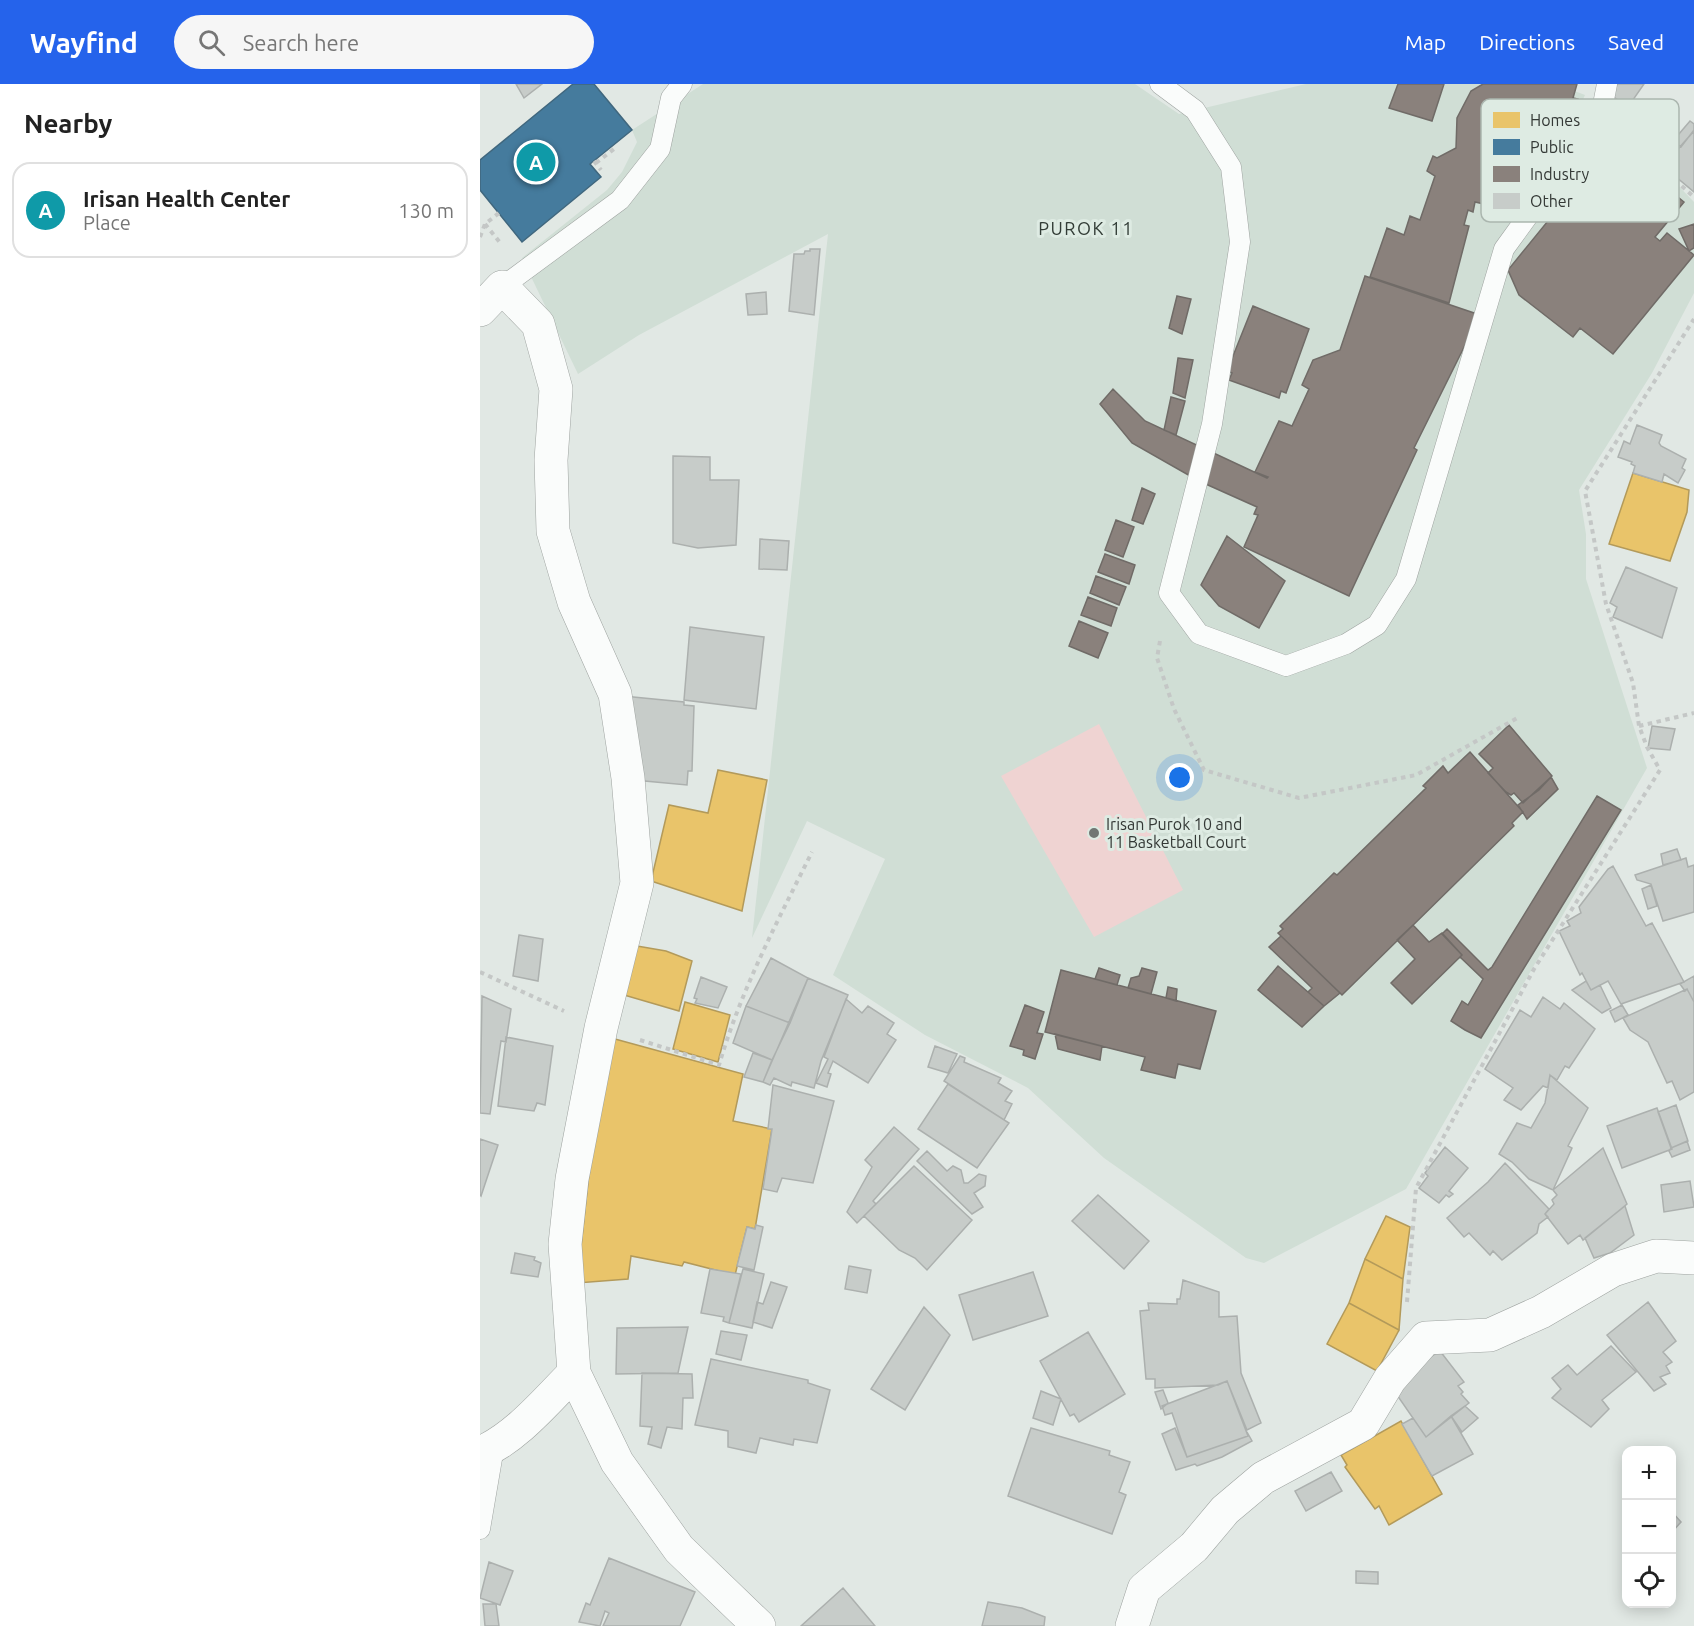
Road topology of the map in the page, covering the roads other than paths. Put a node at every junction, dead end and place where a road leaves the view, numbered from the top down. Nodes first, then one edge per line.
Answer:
1 (682, 84) edge
2 (1160, 84) edge
3 (1607, 84) edge
4 (1604, 99) edge
5 (1524, 222) edge
6 (491, 298) edge
7 (1694, 1257) edge
8 (574, 1373) junction
9 (487, 1450) edge
10 (480, 1529) edge
11 (759, 1626) edge
12 (1132, 1626) edge

1 - 6 lane
2 - 5 lane
3 - 4 lane
6 - 8 street
7 - 12 street
8 - 9 street
8 - 11 street
9 - 10 lane

